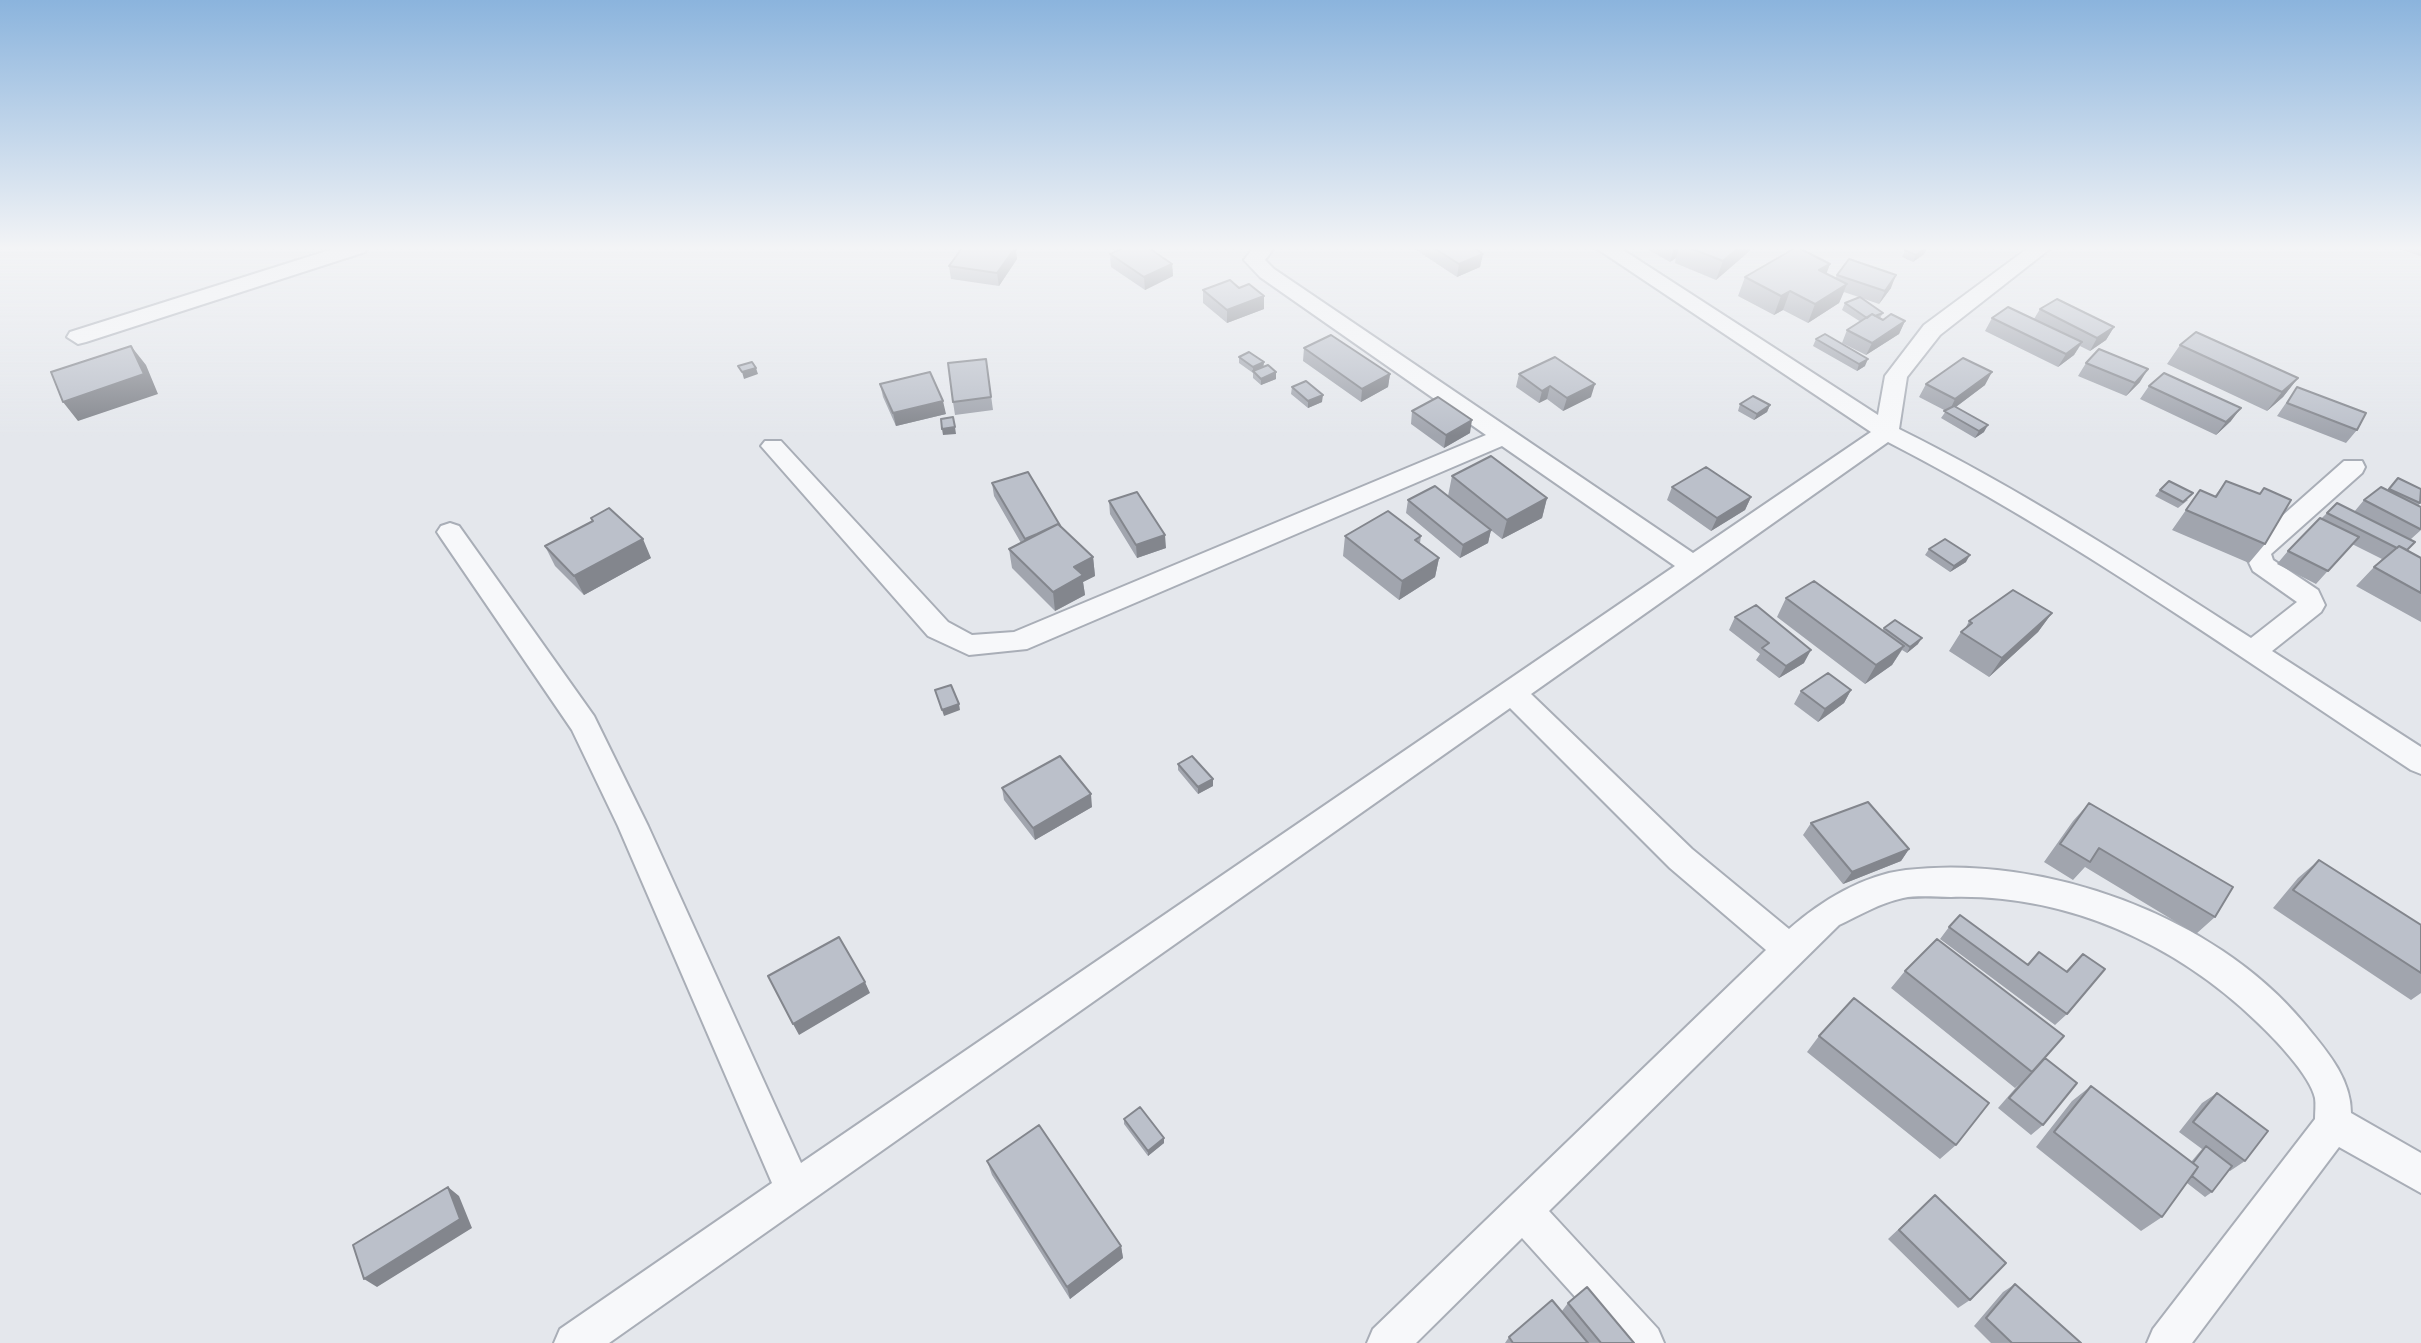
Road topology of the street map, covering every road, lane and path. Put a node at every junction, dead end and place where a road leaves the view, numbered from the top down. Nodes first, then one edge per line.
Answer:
1 (161, 311) edge
2 (1322, 311) edge
3 (1702, 311) edge
4 (1958, 311) edge
5 (78, 337) dead end
6 (1887, 432) junction
7 (1504, 436) junction
8 (773, 446) dead end
9 (2353, 467) dead end
10 (450, 532) dead end
11 (1693, 566) junction
12 (2253, 651) junction
13 (1512, 692) junction
14 (2421, 762) edge
15 (1790, 949) junction
16 (2333, 1123) junction
17 (2421, 1174) edge
18 (794, 1190) junction
19 (1523, 1211) junction
20 (574, 1343) edge
21 (1387, 1343) edge
22 (1644, 1343) edge
23 (2167, 1343) edge

1 - 5 street
2 - 7 street
3 - 6 street
4 - 6 street
6 - 11 street
6 - 12 street
7 - 8 street
7 - 11 street
9 - 12 street
10 - 18 street
11 - 13 street
12 - 14 street
13 - 15 street
13 - 18 street
15 - 16 street
15 - 19 street
16 - 17 street
16 - 23 street
18 - 20 street
19 - 21 street
19 - 22 street

